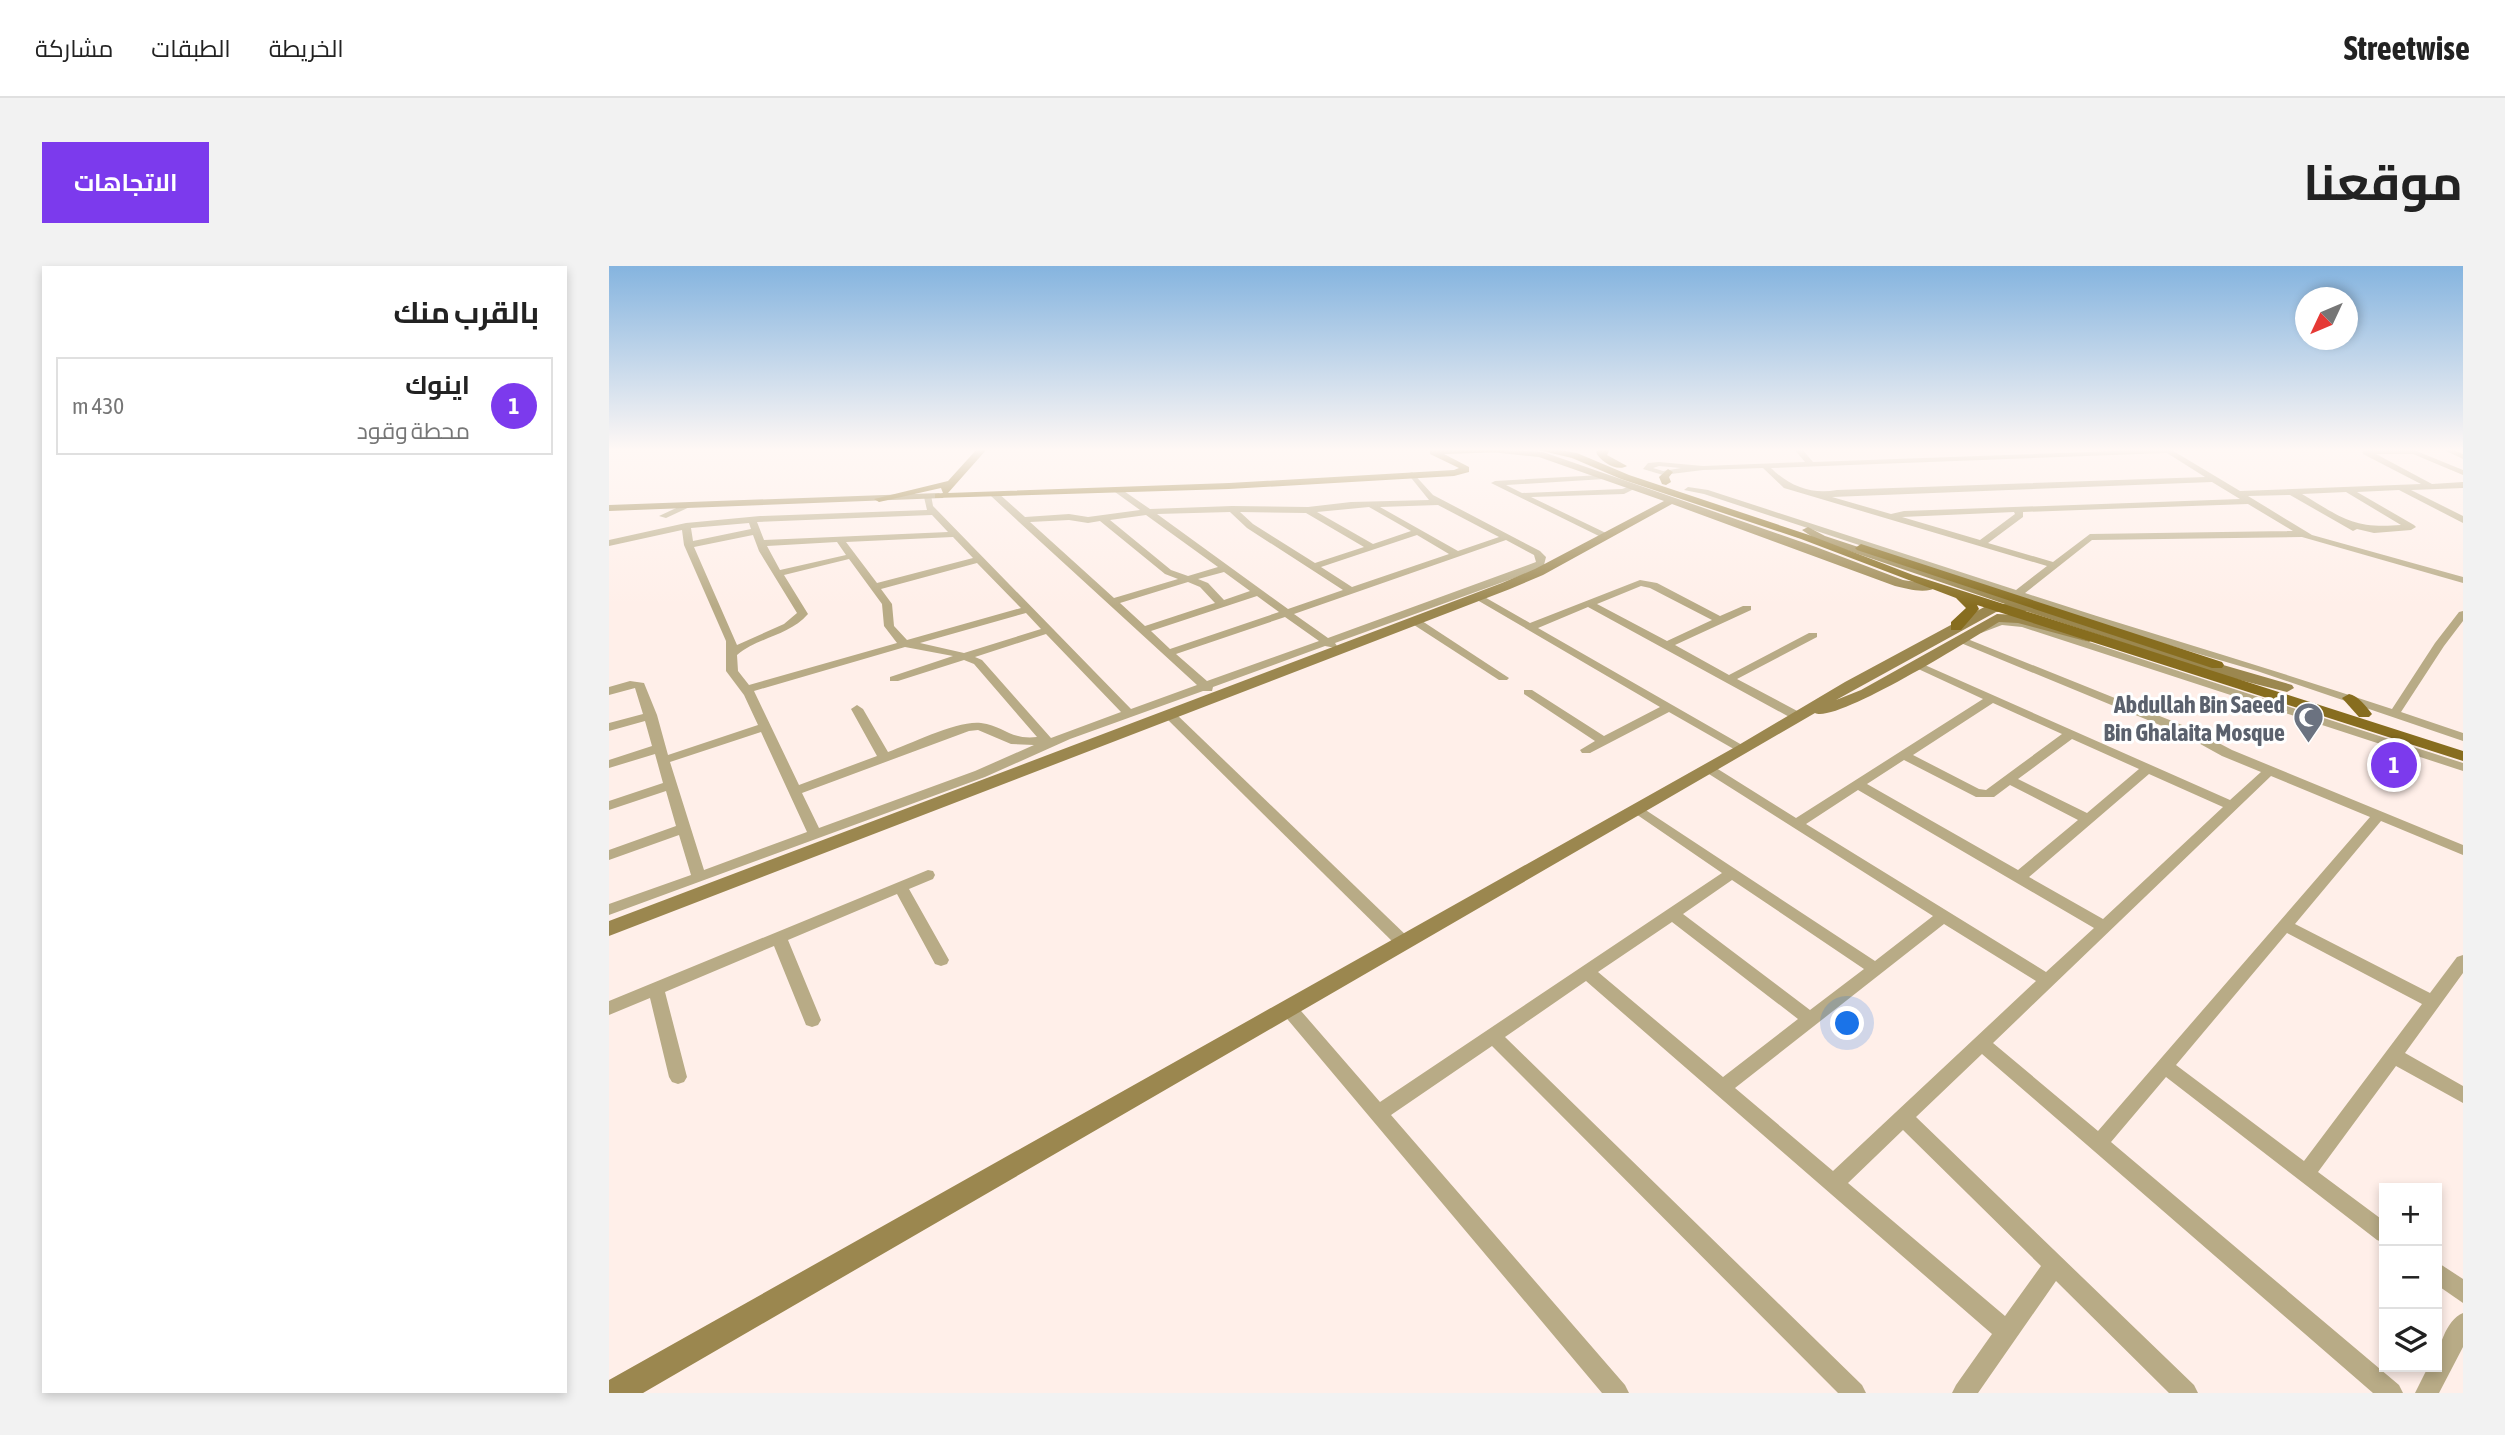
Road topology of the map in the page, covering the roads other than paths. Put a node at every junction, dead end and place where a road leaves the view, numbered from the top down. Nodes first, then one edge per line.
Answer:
1 (797, 502) edge
2 (931, 502) edge
3 (1006, 502) edge
4 (1134, 502) edge
5 (1417, 502) edge
6 (1441, 502) joint
7 (1534, 502) edge
8 (1668, 502) edge
9 (1677, 502) edge
10 (1698, 502) edge
11 (1723, 502) edge
12 (1733, 502) edge
13 (1840, 502) edge
14 (2233, 502) edge
15 (2251, 502) edge
16 (2308, 502) edge
17 (2368, 502) edge
18 (2428, 502) edge
19 (1370, 505) junction
20 (1407, 505) junction
21 (609, 508) edge
22 (2463, 508) edge
23 (1232, 509) junction
24 (1698, 509) junction
25 (2017, 509) junction
26 (2442, 509) junction
27 (1308, 510) junction
28 (661, 511) junction
29 (1725, 511) junction
30 (934, 512) junction
31 (1148, 512) junction
32 (1101, 517) junction
33 (1642, 517) junction
34 (1891, 517) junction
35 (1022, 520) junction
36 (2463, 520) edge
37 (1656, 522) junction
38 (2347, 524) junction
39 (755, 525) junction
40 (686, 526) junction
41 (669, 529) junction
42 (1766, 529) junction
43 (1808, 530) junction
44 (1418, 532) junction
45 (2358, 532) dead end
46 (956, 534) junction
47 (2304, 534) junction
48 (1605, 536) junction
49 (1507, 537) junction
50 (840, 540) junction
51 (609, 543) edge
52 (763, 543) junction
53 (1982, 544) junction
54 (688, 545) junction
55 (1371, 547) junction
56 (1868, 548) junction
57 (1457, 554) junction
58 (852, 556) junction
59 (980, 559) junction
60 (2053, 565) junction
61 (1313, 567) junction
62 (1225, 568) junction
63 (779, 573) junction
64 (1191, 579) junction
65 (2463, 580) edge
66 (1506, 586) junction
67 (875, 587) junction
68 (1350, 591) junction
69 (1258, 592) junction
70 (1958, 594) junction
71 (1478, 597) junction
72 (2021, 600) junction
73 (1113, 603) junction
74 (1588, 603) junction
75 (1222, 604) junction
76 (1996, 607) junction
77 (1748, 608) dead end
78 (1028, 609) junction
79 (1287, 613) junction
80 (2463, 614) edge
81 (1415, 621) junction
82 (1721, 621) junction
83 (1529, 627) junction
84 (1143, 629) junction
85 (1047, 630) junction
86 (1962, 633) junction
87 (1813, 635) dead end
88 (2092, 639) junction
89 (904, 644) junction
90 (1667, 645) junction
91 (1333, 646) junction
92 (1170, 653) junction
93 (2183, 653) junction
94 (2206, 653) junction
95 (732, 654) junction
96 (967, 656) junction
97 (1917, 665) junction
98 (2212, 675) junction
99 (1503, 678) dead end
100 (894, 679) dead end
101 (1729, 679) junction
102 (1204, 685) junction
103 (2287, 688) junction
104 (747, 689) junction
105 (609, 691) edge
106 (2235, 691) junction
107 (1528, 692) dead end
108 (1217, 697) junction
109 (1992, 698) junction
110 (2349, 698) junction
111 (1669, 707) junction
112 (857, 709) dead end
113 (1128, 713) junction
114 (2395, 713) junction
115 (2364, 714) junction
116 (651, 715) junction
117 (1170, 715) junction
118 (1797, 716) junction
119 (609, 727) edge
120 (765, 727) junction
121 (2071, 734) junction
122 (1767, 736) junction
123 (2463, 737) edge
124 (1047, 741) junction
125 (1604, 741) junction
126 (2463, 746) edge
127 (1744, 749) junction
128 (1586, 750) dead end
129 (662, 754) junction
130 (1904, 755) junction
131 (2463, 756) edge
132 (884, 757) junction
133 (609, 764) edge
134 (2463, 767) edge
135 (2148, 768) junction
136 (1708, 769) junction
137 (2270, 770) junction
138 (2003, 783) junction
139 (1857, 784) junction
140 (671, 785) junction
141 (795, 791) junction
142 (609, 806) edge
143 (2232, 806) junction
144 (1638, 809) junction
145 (2379, 816) junction
146 (2088, 819) junction
147 (1796, 824) junction
148 (684, 828) junction
149 (814, 833) junction
150 (2463, 850) edge
151 (609, 855) edge
152 (1733, 873) junction
153 (698, 875) junction
154 (928, 875) dead end
155 (2019, 877) junction
156 (901, 887) junction
157 (609, 910) edge
158 (1672, 914) junction
159 (1944, 916) junction
160 (2285, 925) junction
161 (2105, 927) junction
162 (609, 929) edge
163 (779, 938) junction
164 (1404, 943) junction
165 (941, 960) dead end
166 (2463, 961) edge
167 (1875, 969) junction
168 (1587, 972) junction
169 (2048, 981) junction
170 (656, 989) junction
171 (2434, 1003) junction
172 (609, 1009) edge
173 (1289, 1009) junction
174 (1810, 1019) junction
175 (812, 1020) dead end
176 (1493, 1036) junction
177 (1981, 1043) junction
178 (2394, 1056) junction
179 (2164, 1066) junction
180 (678, 1077) dead end
181 (1722, 1088) junction
182 (2463, 1095) edge
183 (1379, 1113) junction
184 (1903, 1117) junction
185 (2099, 1143) junction
186 (2305, 1173) junction
187 (1833, 1183) junction
188 (2379, 1229) edge
189 (2055, 1265) junction
190 (2442, 1276) edge
191 (2463, 1292) edge
192 (2463, 1324) edge
193 (2007, 1332) junction
194 (615, 1393) edge
195 (1617, 1393) edge
196 (1854, 1393) edge
197 (1964, 1393) edge
198 (2186, 1393) edge
199 (2391, 1393) edge
200 (2427, 1393) edge

1 - 28 street
2 - 30 street
3 - 35 street
4 - 31 street
5 - 20 street
6 - 20 street
6 - 49 street
7 - 48 street
8 - 33 street
9 - 24 street
10 - 29 main road
11 - 43 main road
12 - 56 street
13 - 34 street
14 - 25 street
15 - 47 street
16 - 38 street
17 - 38 street
18 - 26 street
19 - 20 street
19 - 27 street
19 - 44 street
21 - 28 street
22 - 26 street
23 - 27 street
23 - 31 street
23 - 61 street
24 - 29 main road
24 - 37 street
24 - 42 street
25 - 34 street
25 - 53 street
26 - 36 street
27 - 55 street
28 - 41 street
29 - 42 main road
30 - 39 street
30 - 46 street
31 - 32 street
31 - 62 street
32 - 35 street
32 - 64 street
33 - 37 street
33 - 48 street
34 - 53 street
35 - 73 street
37 - 66 street
38 - 45 street
39 - 40 street
39 - 52 street
39 - 54 street
40 - 41 street
40 - 54 street
41 - 51 street
42 - 70 main road
43 - 56 main road
43 - 72 street
44 - 55 street
44 - 57 street
46 - 50 street
46 - 59 street
47 - 60 street
47 - 65 street
48 - 66 street
49 - 57 street
49 - 91 street
50 - 52 street
50 - 58 street
52 - 63 street
53 - 60 street
54 - 95 street
55 - 61 street
56 - 72 street
56 - 93 main road
57 - 68 street
58 - 63 street
58 - 67 street
59 - 67 street
59 - 78 street
60 - 72 street
61 - 68 street
62 - 64 street
62 - 69 street
63 - 95 street
64 - 73 street
64 - 75 street
66 - 71 street
67 - 89 street
68 - 79 street
69 - 75 street
69 - 79 street
70 - 76 main road
70 - 86 main road
71 - 81 street
71 - 83 street
72 - 76 street
72 - 94 street
72 - 103 street
73 - 84 street
74 - 82 street
74 - 83 street
74 - 90 street
75 - 84 street
76 - 86 street
76 - 88 main road
77 - 82 street
78 - 85 street
78 - 89 street
79 - 91 street
79 - 92 street
80 - 114 street
81 - 91 street
81 - 99 street
82 - 90 street
83 - 111 street
84 - 92 street
85 - 96 street
85 - 113 street
86 - 88 street
86 - 97 street
86 - 106 street
86 - 118 street
86 - 137 street
87 - 101 street
88 - 98 main road
89 - 96 street
89 - 104 street
90 - 101 street
91 - 102 street
91 - 108 street
92 - 102 street
93 - 94 main road
93 - 103 main road
94 - 110 street
95 - 104 street
96 - 100 street
96 - 124 street
97 - 109 street
97 - 122 street
98 - 106 main road
98 - 131 main road
101 - 118 street
102 - 108 street
102 - 113 street
103 - 115 main road
104 - 120 street
105 - 116 street
106 - 134 street
107 - 125 street
108 - 117 street
109 - 121 street
109 - 130 street
110 - 114 street
110 - 115 main road
111 - 125 street
111 - 127 street
112 - 132 street
113 - 124 street
114 - 123 street
115 - 126 main road
116 - 119 street
116 - 129 street
117 - 162 street
117 - 164 street
118 - 122 street
120 - 129 street
120 - 141 street
121 - 135 street
121 - 138 street
122 - 127 street
124 - 132 street
124 - 149 street
125 - 128 street
127 - 136 street
129 - 133 street
129 - 140 street
130 - 138 street
130 - 139 street
132 - 141 street
135 - 143 street
135 - 146 street
136 - 144 street
136 - 147 street
137 - 143 street
137 - 145 street
138 - 146 street
139 - 147 street
139 - 155 street
140 - 142 street
140 - 148 street
141 - 149 street
143 - 161 street
144 - 152 street
144 - 164 street
145 - 150 street
145 - 160 street
146 - 155 street
147 - 159 street
148 - 151 street
148 - 153 street
149 - 153 street
152 - 158 street
152 - 167 street
153 - 157 street
154 - 156 street
155 - 161 street
156 - 163 street
156 - 165 street
158 - 168 street
158 - 174 street
159 - 167 street
159 - 169 street
160 - 171 street
160 - 179 street
161 - 169 street
163 - 170 street
163 - 175 street
164 - 173 street
166 - 171 street
167 - 174 street
168 - 176 street
168 - 181 street
169 - 177 street
170 - 172 street
170 - 180 street
171 - 178 street
173 - 183 street
173 - 194 street
174 - 181 street
176 - 183 street
176 - 196 street
177 - 184 street
177 - 185 street
178 - 182 street
178 - 186 street
179 - 185 street
179 - 186 street
181 - 187 street
183 - 195 street
184 - 187 street
184 - 189 street
185 - 199 street
186 - 188 street
187 - 193 street
189 - 193 street
189 - 198 street
190 - 191 street
192 - 200 street
193 - 197 street

